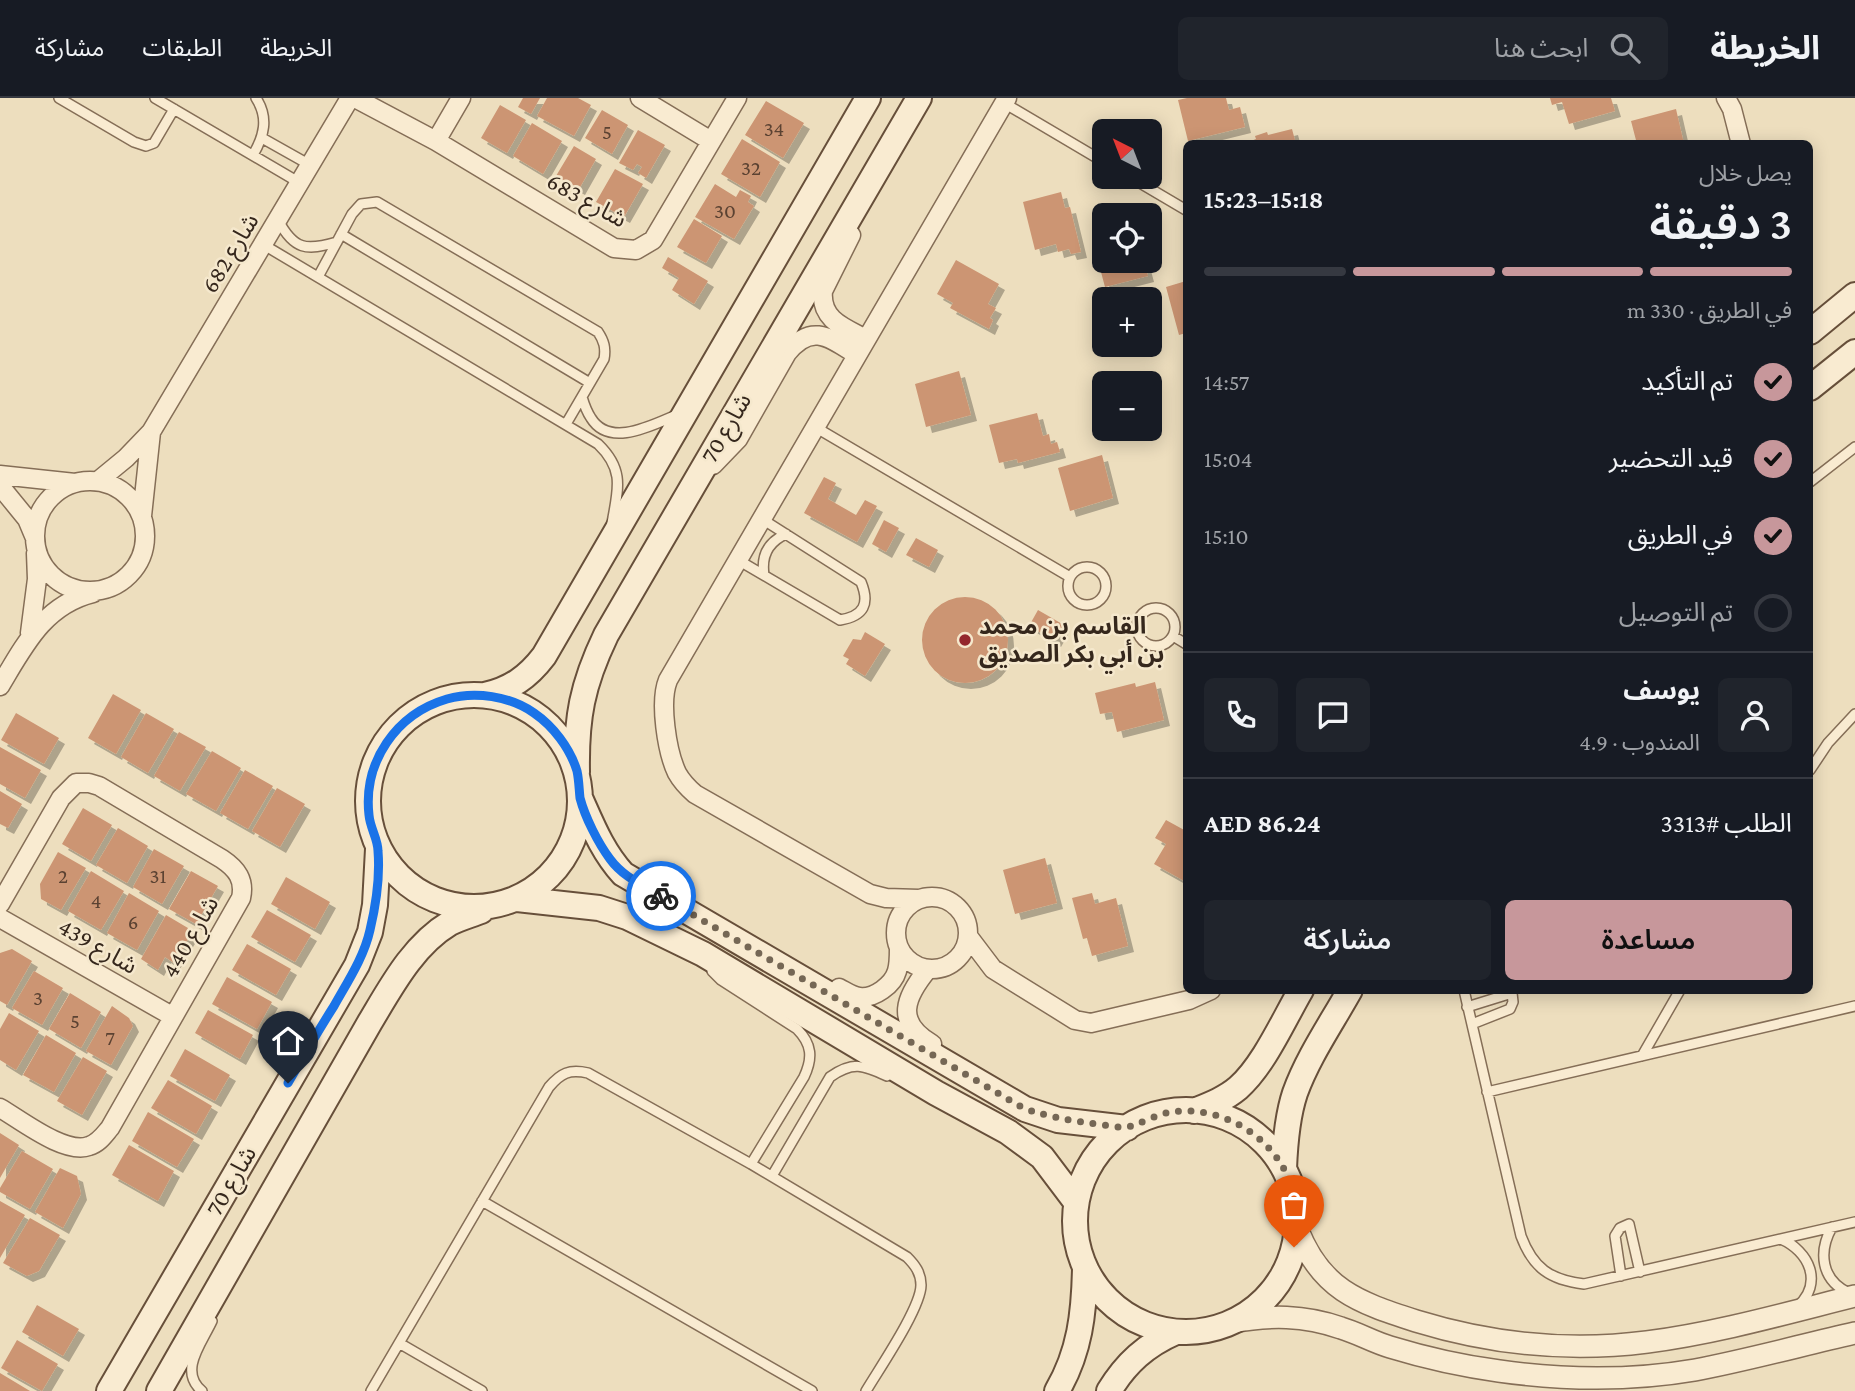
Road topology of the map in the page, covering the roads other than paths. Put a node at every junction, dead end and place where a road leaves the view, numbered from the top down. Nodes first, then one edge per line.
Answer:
1 (59, 98) edge
2 (155, 98) edge
3 (256, 98) edge
4 (352, 98) edge
5 (461, 98) edge
6 (640, 98) edge
7 (737, 98) edge
8 (868, 98) edge
9 (919, 98) edge
10 (1726, 98) edge
11 (71, 101) edge
12 (1005, 101) edge
13 (174, 109) junction
14 (262, 138) junction
15 (896, 139) junction
16 (1740, 140) edge
17 (436, 141) junction
18 (712, 141) junction
19 (253, 155) junction
20 (1092, 155) edge
21 (310, 165) junction
22 (300, 183) junction
23 (1150, 189) edge
24 (1183, 208) edge
25 (278, 220) junction
26 (339, 238) junction
27 (264, 244) junction
28 (318, 276) junction
29 (1855, 295) edge
30 (1813, 330) edge
31 (862, 347) junction
32 (1855, 352) edge
33 (590, 383) junction
34 (1813, 386) edge
35 (582, 397) junction
36 (684, 412) junction
37 (566, 424) junction
38 (815, 428) junction
39 (150, 432) junction
40 (1855, 447) edge
41 (0, 475) edge
42 (696, 478) junction
43 (1813, 480) edge
44 (97, 481) junction
45 (75, 483) junction
46 (0, 486) edge
47 (142, 516) junction
48 (762, 519) junction
49 (786, 534) junction
50 (35, 542) junction
51 (608, 545) junction
52 (738, 559) junction
53 (764, 575) junction
54 (1070, 577) junction
55 (99, 591) junction
56 (1173, 636) junction
57 (29, 637) junction
58 (1183, 642) edge
59 (0, 686) edge
60 (485, 695) junction
61 (1855, 714) edge
62 (1813, 765) edge
63 (577, 772) junction
64 (581, 800) junction
65 (379, 849) junction
66 (870, 894) junction
67 (517, 899) junction
68 (919, 899) junction
69 (0, 904) edge
70 (493, 906) junction
71 (0, 918) edge
72 (896, 928) junction
73 (968, 936) junction
74 (899, 949) junction
75 (703, 954) junction
76 (951, 964) junction
77 (787, 969) junction
78 (993, 969) junction
79 (928, 970) junction
80 (1202, 994) edge
81 (1299, 994) edge
82 (1348, 994) edge
83 (1465, 994) edge
84 (1509, 994) edge
85 (1512, 994) edge
86 (1678, 994) edge
87 (1855, 1006) edge
88 (1467, 1007) junction
89 (172, 1016) junction
90 (1472, 1024) junction
91 (1642, 1056) junction
92 (982, 1085) junction
93 (1488, 1092) junction
94 (936, 1093) junction
95 (0, 1108) edge
96 (1194, 1111) junction
97 (1127, 1128) junction
98 (751, 1164) junction
99 (1284, 1169) junction
100 (772, 1176) junction
101 (482, 1201) junction
102 (1076, 1202) junction
103 (1855, 1222) edge
104 (1832, 1227) junction
105 (1297, 1228) junction
106 (1781, 1239) junction
107 (243, 1245) junction
108 (1085, 1269) junction
109 (1640, 1272) junction
110 (1621, 1276) junction
111 (1855, 1296) edge
112 (224, 1299) dead end
113 (218, 1311) dead end
114 (1791, 1312) junction
115 (1231, 1322) junction
116 (1176, 1332) junction
117 (1849, 1336) edge
118 (399, 1343) junction
119 (109, 1391) edge
120 (159, 1391) edge
121 (202, 1391) edge
122 (371, 1391) edge
123 (482, 1391) edge
124 (812, 1391) edge
125 (866, 1391) edge
126 (1057, 1391) edge
127 (1109, 1391) edge

1 - 11 lane
2 - 13 lane
3 - 14 lane
4 - 17 street, شارع 683
4 - 21 street, شارع 682
5 - 17 street
6 - 18 street
7 - 18 street, شارع 683
8 - 36 main road, شارع 70
9 - 15 main road, شارع 70
10 - 16 street
11 - 13 lane
12 - 20 lane
12 - 31 street
13 - 19 lane
14 - 19 lane
14 - 21 lane
15 - 31 street
15 - 42 main road, شارع 70
17 - 18 street, شارع 683
19 - 22 lane
21 - 22 street, شارع 682
22 - 25 street, شارع 682
23 - 24 lane
25 - 26 lane
25 - 27 street, شارع 682
26 - 28 lane
26 - 33 lane
26 - 33 lane
27 - 28 lane
27 - 39 street, شارع 682
28 - 37 lane
29 - 30 main road
31 - 38 street
31 - 42 street
32 - 34 main road
33 - 35 lane
35 - 36 lane
35 - 37 lane
36 - 51 main road, شارع 70
37 - 51 lane
38 - 48 street
38 - 54 lane
39 - 44 street, شارع 682
39 - 47 street, شارع 682
40 - 43 lane
41 - 45 street
42 - 63 main road, شارع 70
44 - 45 street
44 - 47 street
45 - 50 street
46 - 50 street
47 - 55 street
48 - 49 lane
48 - 52 street
49 - 53 lane
49 - 53 lane
50 - 55 street
50 - 57 street
51 - 60 main road, شارع 70
52 - 53 lane
52 - 66 street
54 - 54 lane
55 - 57 street
56 - 56 lane
56 - 58 lane
57 - 59 street
60 - 63 main road
60 - 65 main road
61 - 62 lane
63 - 64 main road
64 - 67 main road
64 - 77 main road
65 - 70 main road
65 - 119 main road, شارع 70
66 - 68 street
66 - 72 street
67 - 70 main road
67 - 75 main road
68 - 72 street
68 - 73 street
69 - 89 street, شارع 440
70 - 107 main road, شارع 70
71 - 89 street, شارع 439
72 - 74 street
73 - 76 street
73 - 78 street
74 - 77 street
74 - 79 street
75 - 94 main road
75 - 98 lane
76 - 78 street
76 - 79 street
77 - 92 main road
78 - 80 street
79 - 92 street
81 - 96 main road
82 - 99 main road
83 - 88 lane
84 - 88 lane
85 - 90 lane
86 - 91 lane
87 - 91 lane
88 - 90 lane
89 - 95 street, شارع 440
90 - 93 lane
91 - 93 lane
92 - 97 main road
93 - 110 lane
94 - 100 lane
94 - 102 main road
96 - 97 main road
96 - 99 main road
97 - 102 main road
98 - 100 lane
98 - 101 lane
99 - 105 main road
100 - 125 lane
101 - 118 lane
101 - 124 lane
102 - 108 main road
103 - 104 lane
104 - 106 lane
104 - 111 lane
105 - 114 street
105 - 115 main road
106 - 109 lane
106 - 114 lane
107 - 112 lane
107 - 120 main road, شارع 70
108 - 116 main road
108 - 126 main road
109 - 110 lane
109 - 110 lane
111 - 114 street
113 - 121 lane
115 - 116 main road
115 - 117 street
116 - 127 main road
118 - 122 lane
118 - 123 lane

